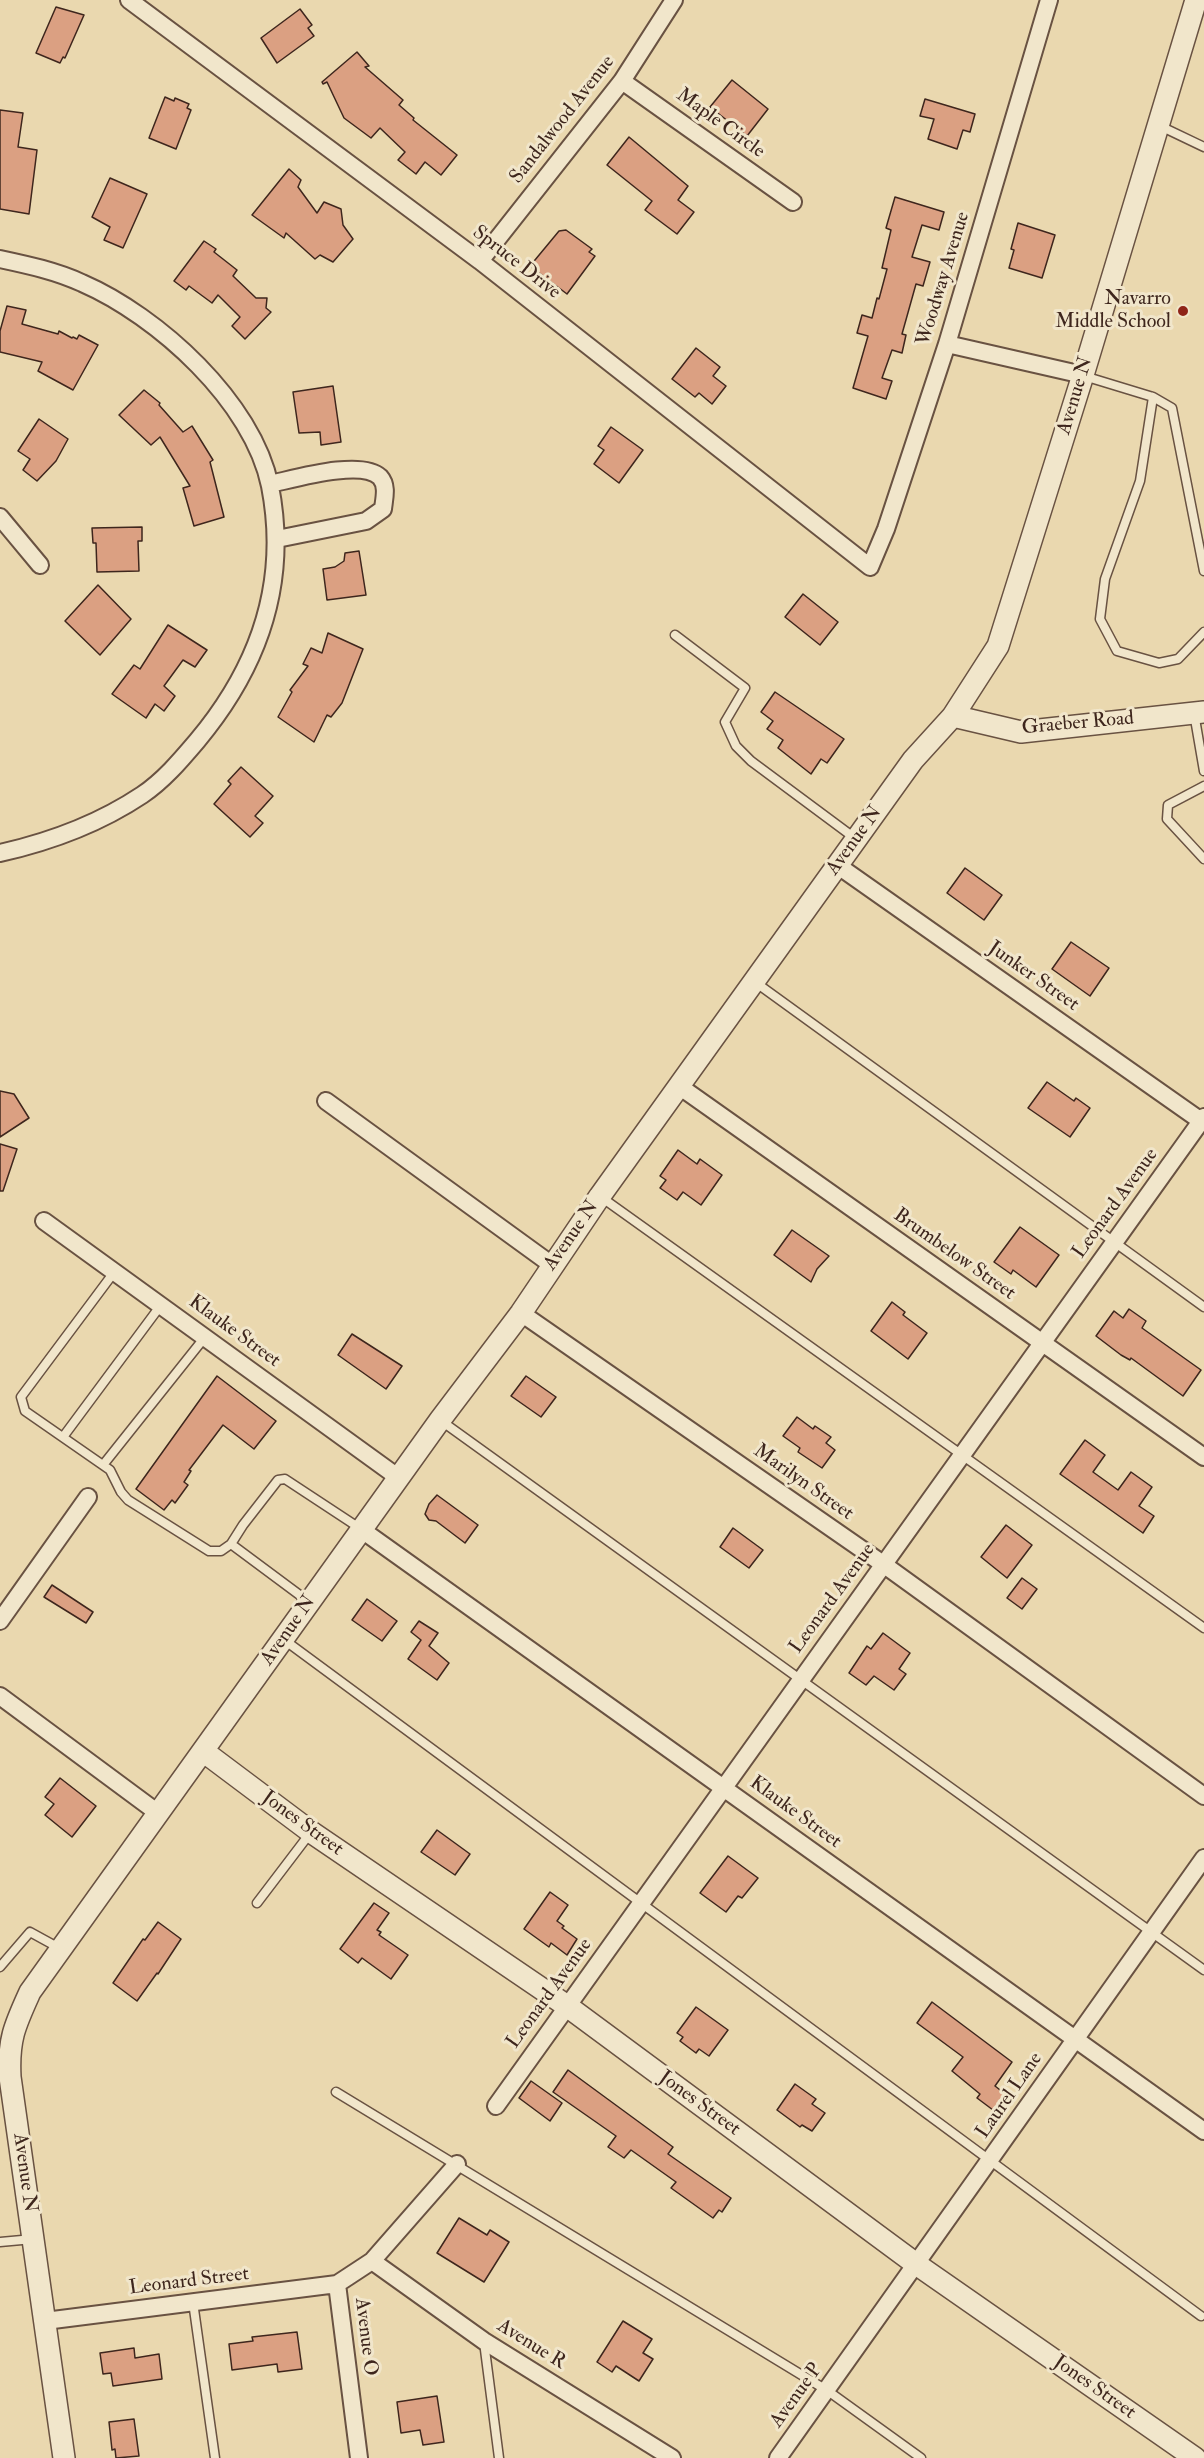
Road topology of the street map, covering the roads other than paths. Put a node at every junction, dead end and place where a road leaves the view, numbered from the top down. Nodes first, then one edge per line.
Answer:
1 (129, 0) edge
2 (674, 0) edge
3 (1049, 0) edge
4 (1196, 0) edge
5 (622, 81) junction
6 (1158, 125) junction
7 (1204, 147) edge
8 (793, 202) dead end
9 (0, 259) edge
10 (480, 261) junction
11 (947, 344) junction
12 (1083, 375) junction
13 (1153, 397) junction
14 (270, 484) junction
15 (0, 517) edge
16 (277, 538) junction
17 (40, 565) dead end
18 (870, 567) joint
19 (1204, 571) edge
20 (1204, 632) edge
21 (675, 635) dead end
22 (1199, 712) edge
23 (953, 716) junction
24 (1204, 771) edge
25 (1204, 786) edge
26 (857, 839) junction
27 (0, 853) edge
28 (1204, 859) edge
29 (837, 865) junction
30 (754, 981) junction
31 (679, 1086) junction
32 (326, 1101) dead end
33 (1203, 1120) edge
34 (600, 1196) junction
35 (44, 1221) dead end
36 (1114, 1242) junction
37 (552, 1265) junction
38 (115, 1271) junction
39 (161, 1305) junction
40 (1204, 1307) edge
41 (521, 1313) junction
42 (206, 1337) junction
43 (1042, 1343) junction
44 (440, 1420) junction
45 (63, 1437) junction
46 (962, 1455) junction
47 (1204, 1457) edge
48 (103, 1465) junction
49 (399, 1478) junction
50 (87, 1497) dead end
51 (362, 1530) junction
52 (231, 1544) junction
53 (883, 1564) junction
54 (309, 1602) junction
55 (0, 1621) edge
56 (1204, 1628) edge
57 (283, 1639) junction
58 (801, 1680) junction
59 (0, 1696) edge
60 (203, 1751) junction
61 (723, 1788) junction
62 (1204, 1796) edge
63 (159, 1813) junction
64 (311, 1832) junction
65 (1204, 1858) edge
66 (258, 1903) dead end
67 (641, 1903) junction
68 (1152, 1932) junction
69 (61, 1949) junction
70 (0, 1967) edge
71 (1204, 1970) edge
72 (567, 2006) junction
73 (7, 2029) edge
74 (1076, 2039) junction
75 (336, 2092) dead end
76 (496, 2106) dead end
77 (1204, 2131) edge
78 (990, 2160) junction
79 (457, 2164) junction
80 (33, 2239) junction
81 (0, 2242) edge
82 (372, 2261) junction
83 (916, 2264) junction
84 (337, 2284) junction
85 (193, 2302) junction
86 (1201, 2316) dead end
87 (45, 2320) junction
88 (484, 2341) junction
89 (850, 2357) joint
90 (828, 2391) junction
91 (64, 2458) edge
92 (215, 2458) edge
93 (359, 2458) edge
94 (499, 2458) edge
95 (672, 2458) edge
96 (778, 2458) edge
97 (921, 2458) edge
98 (1195, 2458) edge

1 - 10 street, Spruce Drive
2 - 5 street, Sandalwood Avenue
3 - 11 street, Woodway Avenue
4 - 6 street, Avenue N
5 - 8 street, Maple Circle
5 - 10 street, Sandalwood Avenue
6 - 7 lane
6 - 12 street, Avenue N
9 - 14 street
10 - 18 street, Spruce Drive
11 - 12 street
11 - 18 street, Woodway Avenue
12 - 13 lane
12 - 23 street, Avenue N
13 - 19 lane
13 - 20 lane
14 - 16 street
14 - 16 street
15 - 17 street
16 - 27 street
21 - 26 lane
22 - 23 street, Graeber Road
22 - 24 lane
23 - 26 street, Avenue N
25 - 28 lane
26 - 29 street, Avenue N
29 - 30 street, Avenue N
29 - 33 street, Junker Street
30 - 31 street, Avenue N
30 - 36 lane
31 - 34 street, Avenue N
31 - 43 street, Brumbelow Street
32 - 37 street
33 - 36 street, Leonard Avenue
34 - 37 street, Avenue N
34 - 46 lane
35 - 38 street, Klauke Street
36 - 40 lane
36 - 43 street, Leonard Avenue
37 - 41 street, Avenue N
38 - 39 street, Klauke Street
38 - 45 lane
39 - 42 street, Klauke Street
39 - 45 lane
41 - 44 street, Avenue N
41 - 53 street, Marilyn Street
42 - 48 lane
42 - 49 street, Klauke Street
43 - 46 street, Leonard Avenue
43 - 47 street, Brumbelow Street
44 - 49 street, Avenue N
44 - 58 lane
45 - 48 lane
46 - 53 street, Leonard Avenue
46 - 56 lane
48 - 52 lane
49 - 51 street, Avenue N
50 - 55 street
51 - 52 lane
51 - 54 street, Avenue N
51 - 61 street, Klauke Street
52 - 54 lane
53 - 58 street, Leonard Avenue
53 - 62 street, Marilyn Street
54 - 57 street, Avenue N
57 - 60 street, Avenue N
57 - 67 lane
58 - 61 street, Leonard Avenue
58 - 68 lane
59 - 63 street
60 - 63 street, Avenue N
60 - 64 street, Jones Street
61 - 67 street, Leonard Avenue
61 - 74 street, Klauke Street
63 - 69 street, Avenue N
64 - 66 lane
64 - 72 street, Jones Street
65 - 68 street, Laurel Lane
67 - 72 street, Leonard Avenue
67 - 78 lane
68 - 71 lane
68 - 74 street, Laurel Lane
69 - 70 lane
69 - 73 street, Avenue N
72 - 76 street, Leonard Avenue
72 - 83 street, Jones Street
73 - 80 street, Avenue N
74 - 77 street, Klauke Street
74 - 78 street, Laurel Lane
75 - 79 lane
78 - 83 street, Laurel Lane
78 - 86 lane
79 - 82 street, Avenue O
79 - 90 lane
80 - 81 lane
80 - 87 street, Avenue N
82 - 84 street, Avenue O
82 - 88 street, Avenue R
83 - 89 street, Laurel Lane
83 - 98 street, Jones Street
84 - 85 street, Leonard Street
84 - 93 street, Avenue O
85 - 87 street, Leonard Street
85 - 92 lane
87 - 91 street, Avenue N
88 - 94 lane
88 - 95 street, Avenue R
89 - 90 street, Avenue P
90 - 96 street, Avenue P
90 - 97 lane

